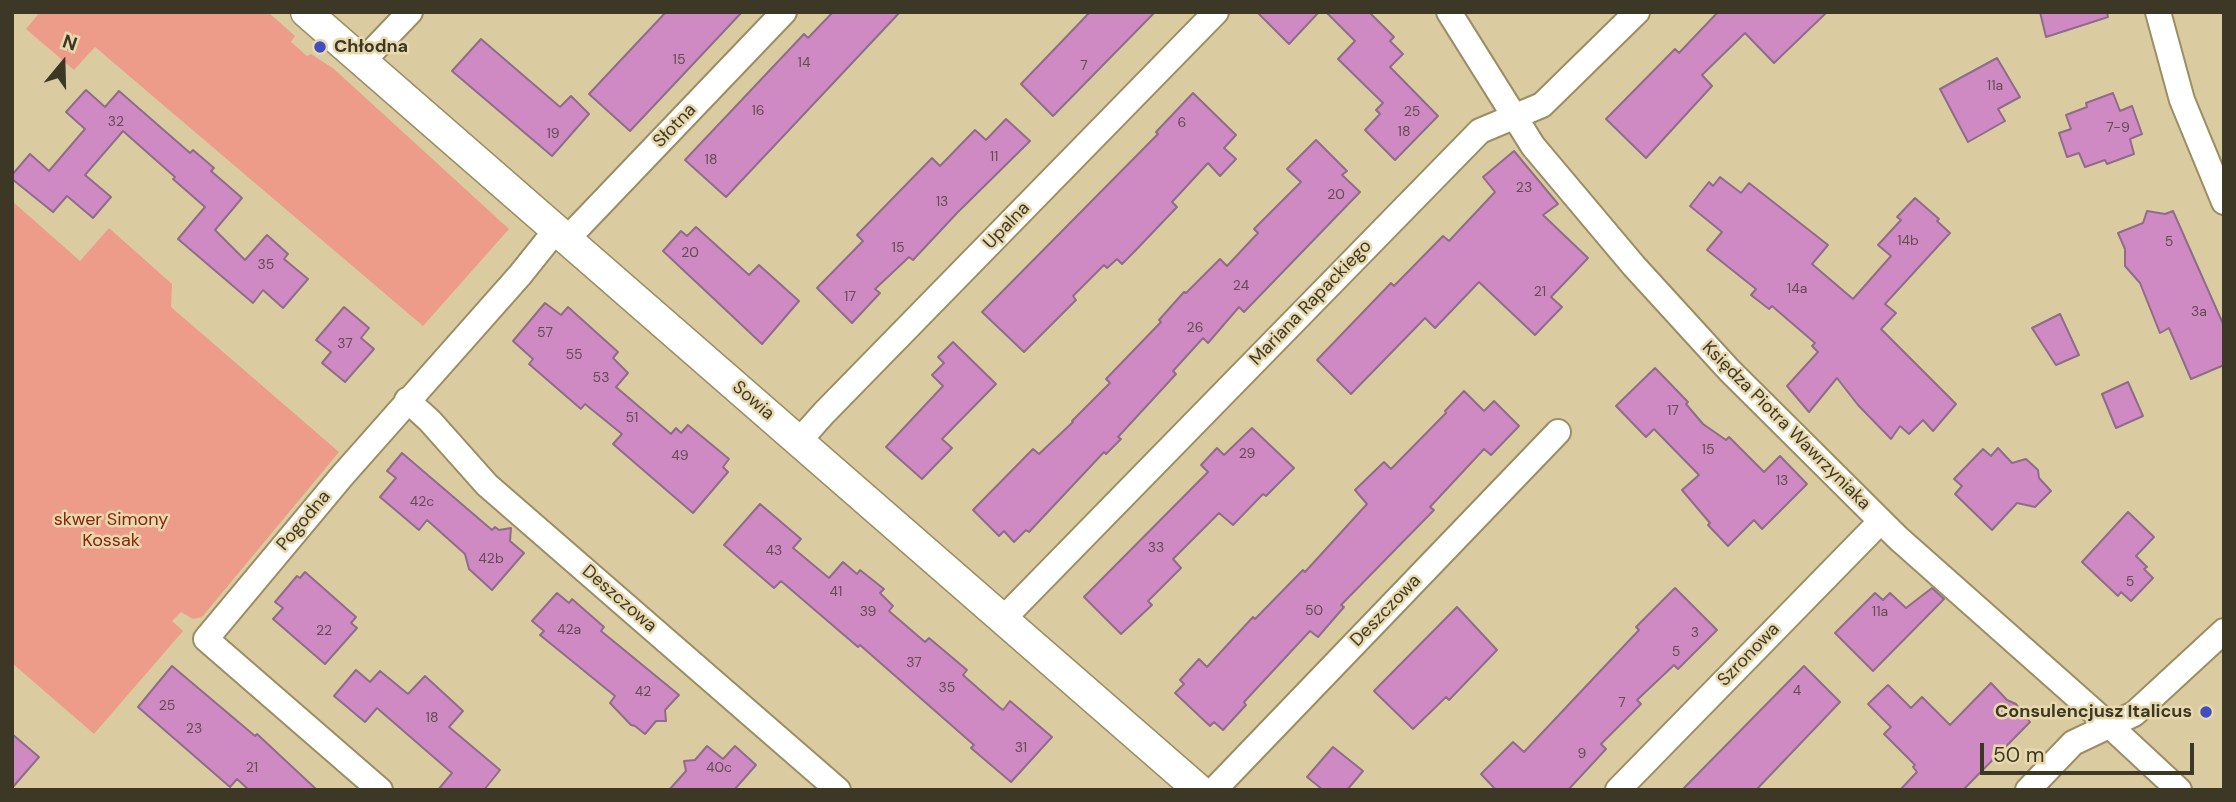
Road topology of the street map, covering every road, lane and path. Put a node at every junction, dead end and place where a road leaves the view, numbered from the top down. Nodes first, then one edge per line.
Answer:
1 (306, 12) edge
2 (410, 12) edge
3 (784, 12) edge
4 (1216, 12) edge
5 (1449, 12) edge
6 (1637, 12) edge
7 (2158, 12) edge
8 (363, 61) junction
9 (1514, 115) junction
10 (2224, 202) edge
11 (562, 235) junction
12 (407, 400) junction
13 (1558, 432) dead end
14 (799, 441) junction
15 (1881, 521) junction
16 (1003, 619) junction
17 (2224, 631) edge
18 (2109, 725) junction
19 (380, 790) edge
20 (838, 790) edge
21 (1199, 790) edge
22 (1214, 790) edge
23 (1618, 790) edge
24 (2028, 790) edge
25 (2179, 790) edge

1 - 8 street, Sowia
2 - 8 street
3 - 11 street, Słotna
4 - 14 street, Upalna
5 - 9 street, Księdza Piotra Wawrzyniaka
6 - 9 street, Mariana Rapackiego
7 - 10 street
8 - 11 street, Sowia
9 - 15 street, Księdza Piotra Wawrzyniaka
9 - 16 street, Mariana Rapackiego
11 - 12 street, Pogodna
11 - 14 street, Sowia
12 - 19 street, Pogodna
12 - 20 street, Deszczowa
13 - 22 street, Deszczowa
14 - 16 street, Sowia
15 - 18 street, Księdza Piotra Wawrzyniaka
15 - 23 street, Szronowa
16 - 21 street, Sowia
17 - 18 street
18 - 24 street
18 - 25 street, Księdza Piotra Wawrzyniaka

